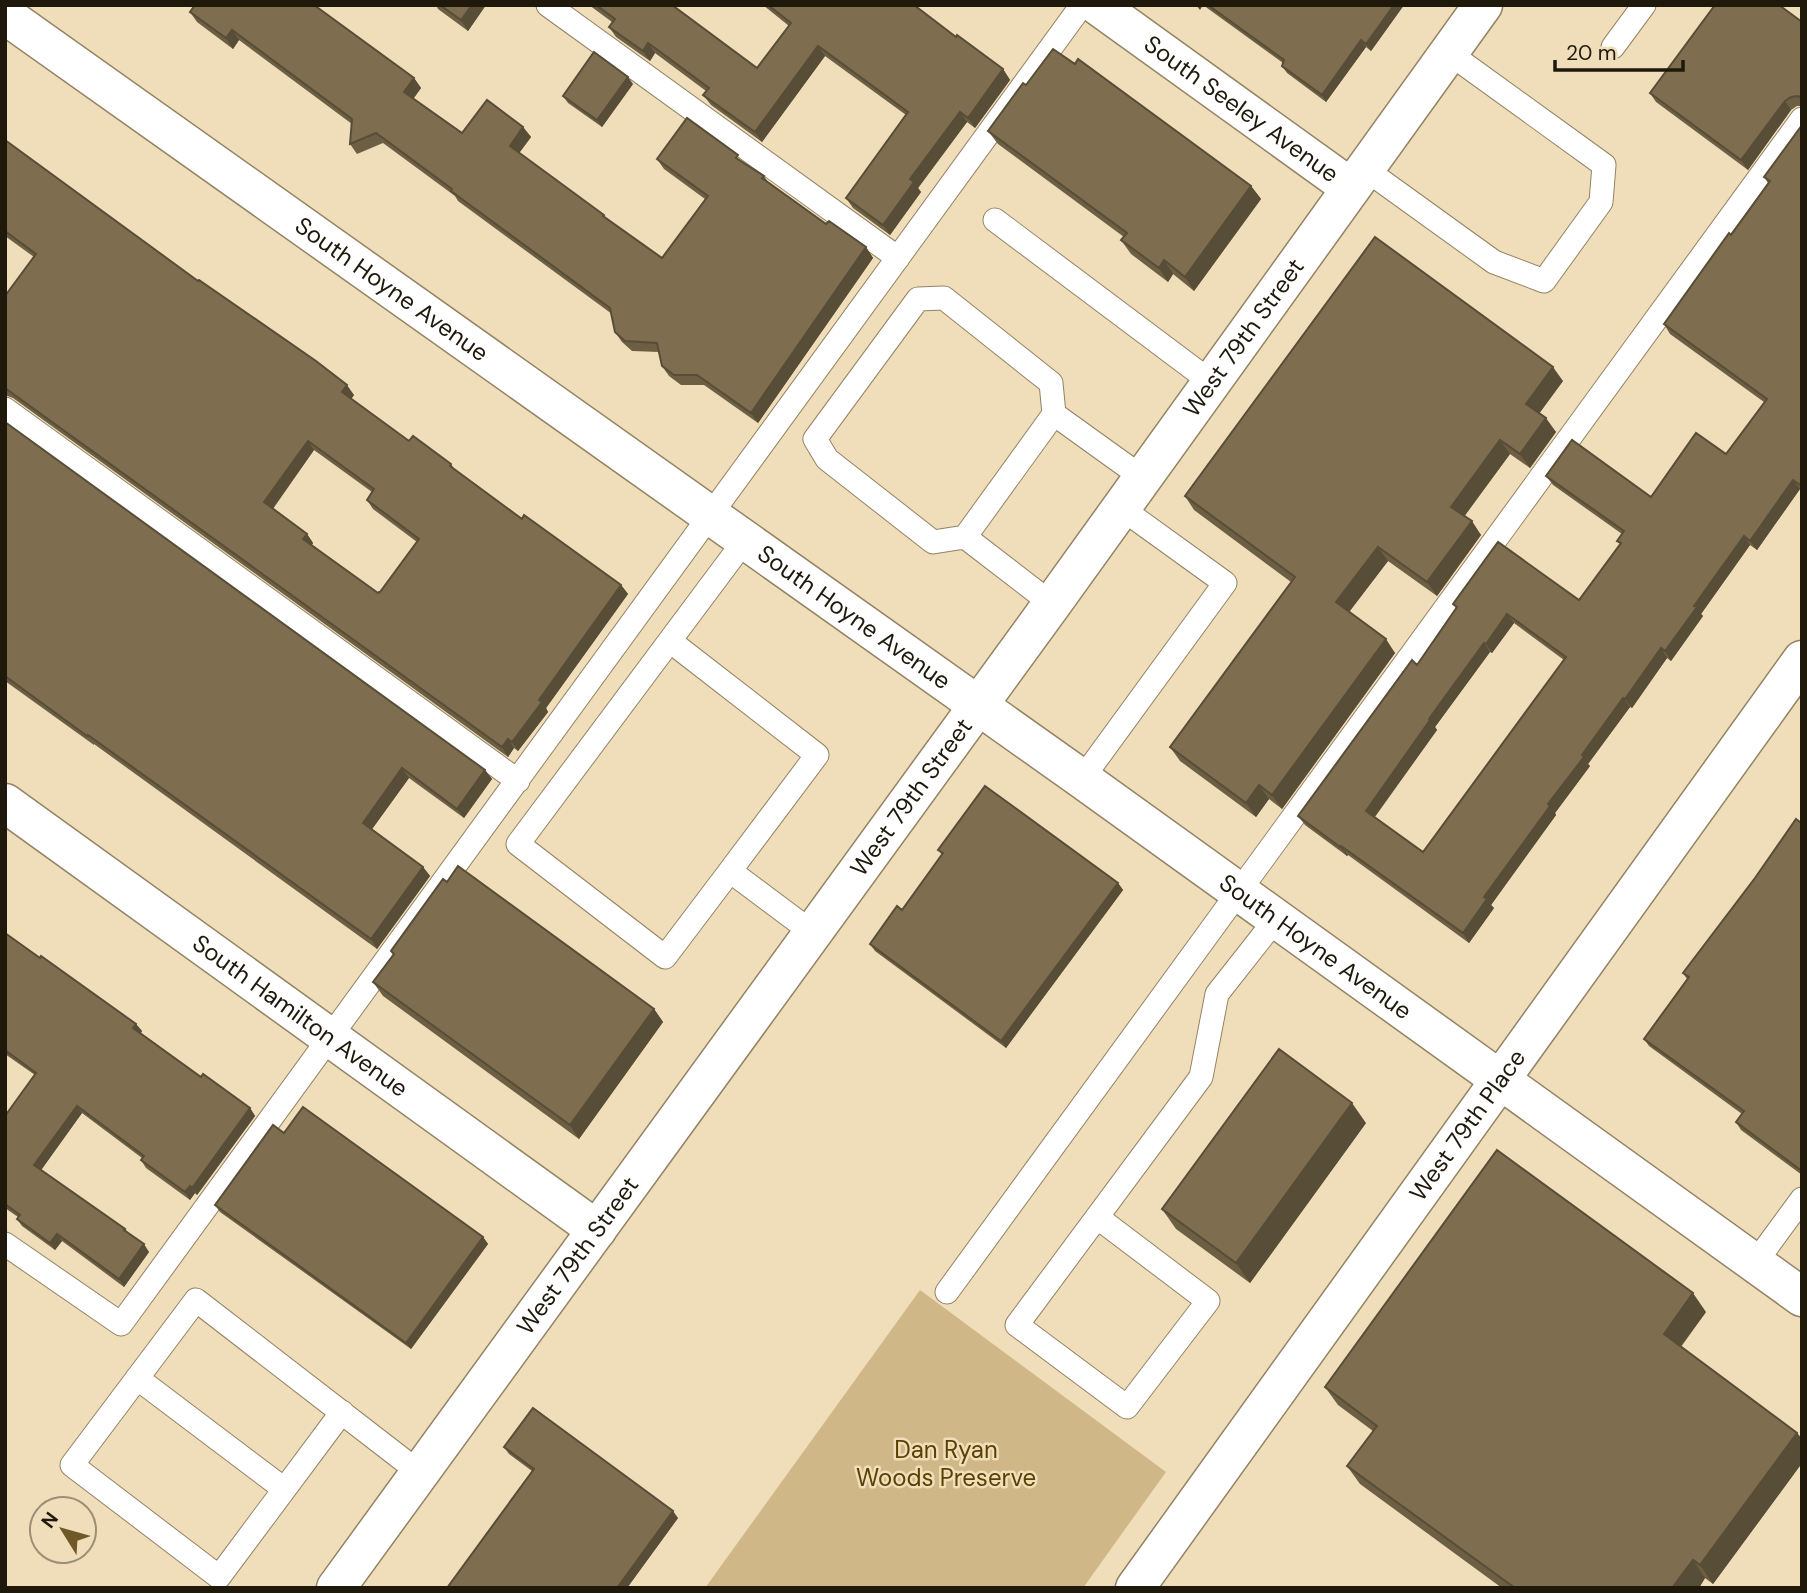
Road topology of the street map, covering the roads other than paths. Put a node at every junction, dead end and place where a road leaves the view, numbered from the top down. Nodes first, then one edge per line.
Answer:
1 (548, 5) edge
2 (1082, 5) edge
3 (1097, 5) edge
4 (1483, 5) edge
5 (1644, 5) edge
6 (5, 15) edge
7 (1614, 47) dead end
8 (1449, 53) junction
9 (1802, 119) edge
10 (1358, 179) junction
11 (995, 220) dead end
12 (898, 258) junction
13 (1211, 382) junction
14 (5, 409) edge
15 (1054, 414) junction
16 (1143, 478) junction
17 (1121, 508) junction
18 (711, 516) junction
19 (965, 537) junction
20 (745, 540) junction
21 (1052, 604) junction
22 (670, 641) junction
23 (1802, 660) edge
24 (978, 706) junction
25 (1082, 779) junction
26 (518, 781) junction
27 (5, 803) edge
28 (730, 871) junction
29 (1238, 892) junction
30 (1276, 919) junction
31 (813, 933) junction
32 (330, 1038) junction
33 (1501, 1081) junction
34 (1802, 1199) edge
35 (1097, 1217) junction
36 (597, 1230) junction
37 (5, 1244) edge
38 (1755, 1263) junction
39 (947, 1292) dead end
40 (1802, 1297) edge
41 (137, 1378) junction
42 (342, 1412) junction
43 (420, 1472) junction
44 (284, 1489) junction
45 (336, 1588) edge
46 (1135, 1588) edge

1 - 12 lane
2 - 12 lane
3 - 10 street, South Seeley Avenue
4 - 8 street, West 79th Street
5 - 7 lane
6 - 18 street, South Hoyne Avenue
8 - 10 street, West 79th Street
8 - 10 lane
9 - 29 lane
10 - 13 street, West 79th Street
11 - 13 lane
12 - 18 lane
13 - 16 street, West 79th Street
14 - 26 lane
15 - 16 lane
15 - 19 lane
15 - 19 lane
16 - 17 street, West 79th Street
17 - 21 street, West 79th Street
17 - 25 lane
18 - 20 street, South Hoyne Avenue
18 - 26 lane
19 - 21 lane
20 - 22 lane
20 - 24 street, South Hoyne Avenue
21 - 24 street, West 79th Street
22 - 28 lane
22 - 28 lane
23 - 33 street, West 79th Place
24 - 25 street, South Hoyne Avenue
24 - 31 street, West 79th Street
25 - 29 street, South Hoyne Avenue
26 - 32 lane
27 - 32 street, South Hamilton Avenue
28 - 31 lane
29 - 30 street, South Hoyne Avenue
29 - 39 lane
30 - 33 street, South Hoyne Avenue
30 - 35 lane
31 - 36 street, West 79th Street
32 - 36 street, South Hamilton Avenue
32 - 37 lane
33 - 38 street, South Hoyne Avenue
33 - 46 street, West 79th Place
34 - 38 lane
35 - 35 lane
36 - 43 street, West 79th Street
38 - 40 street, South Hoyne Avenue
41 - 42 lane
41 - 44 lane
41 - 44 lane
42 - 43 lane
42 - 44 lane
43 - 45 street, West 79th Street

